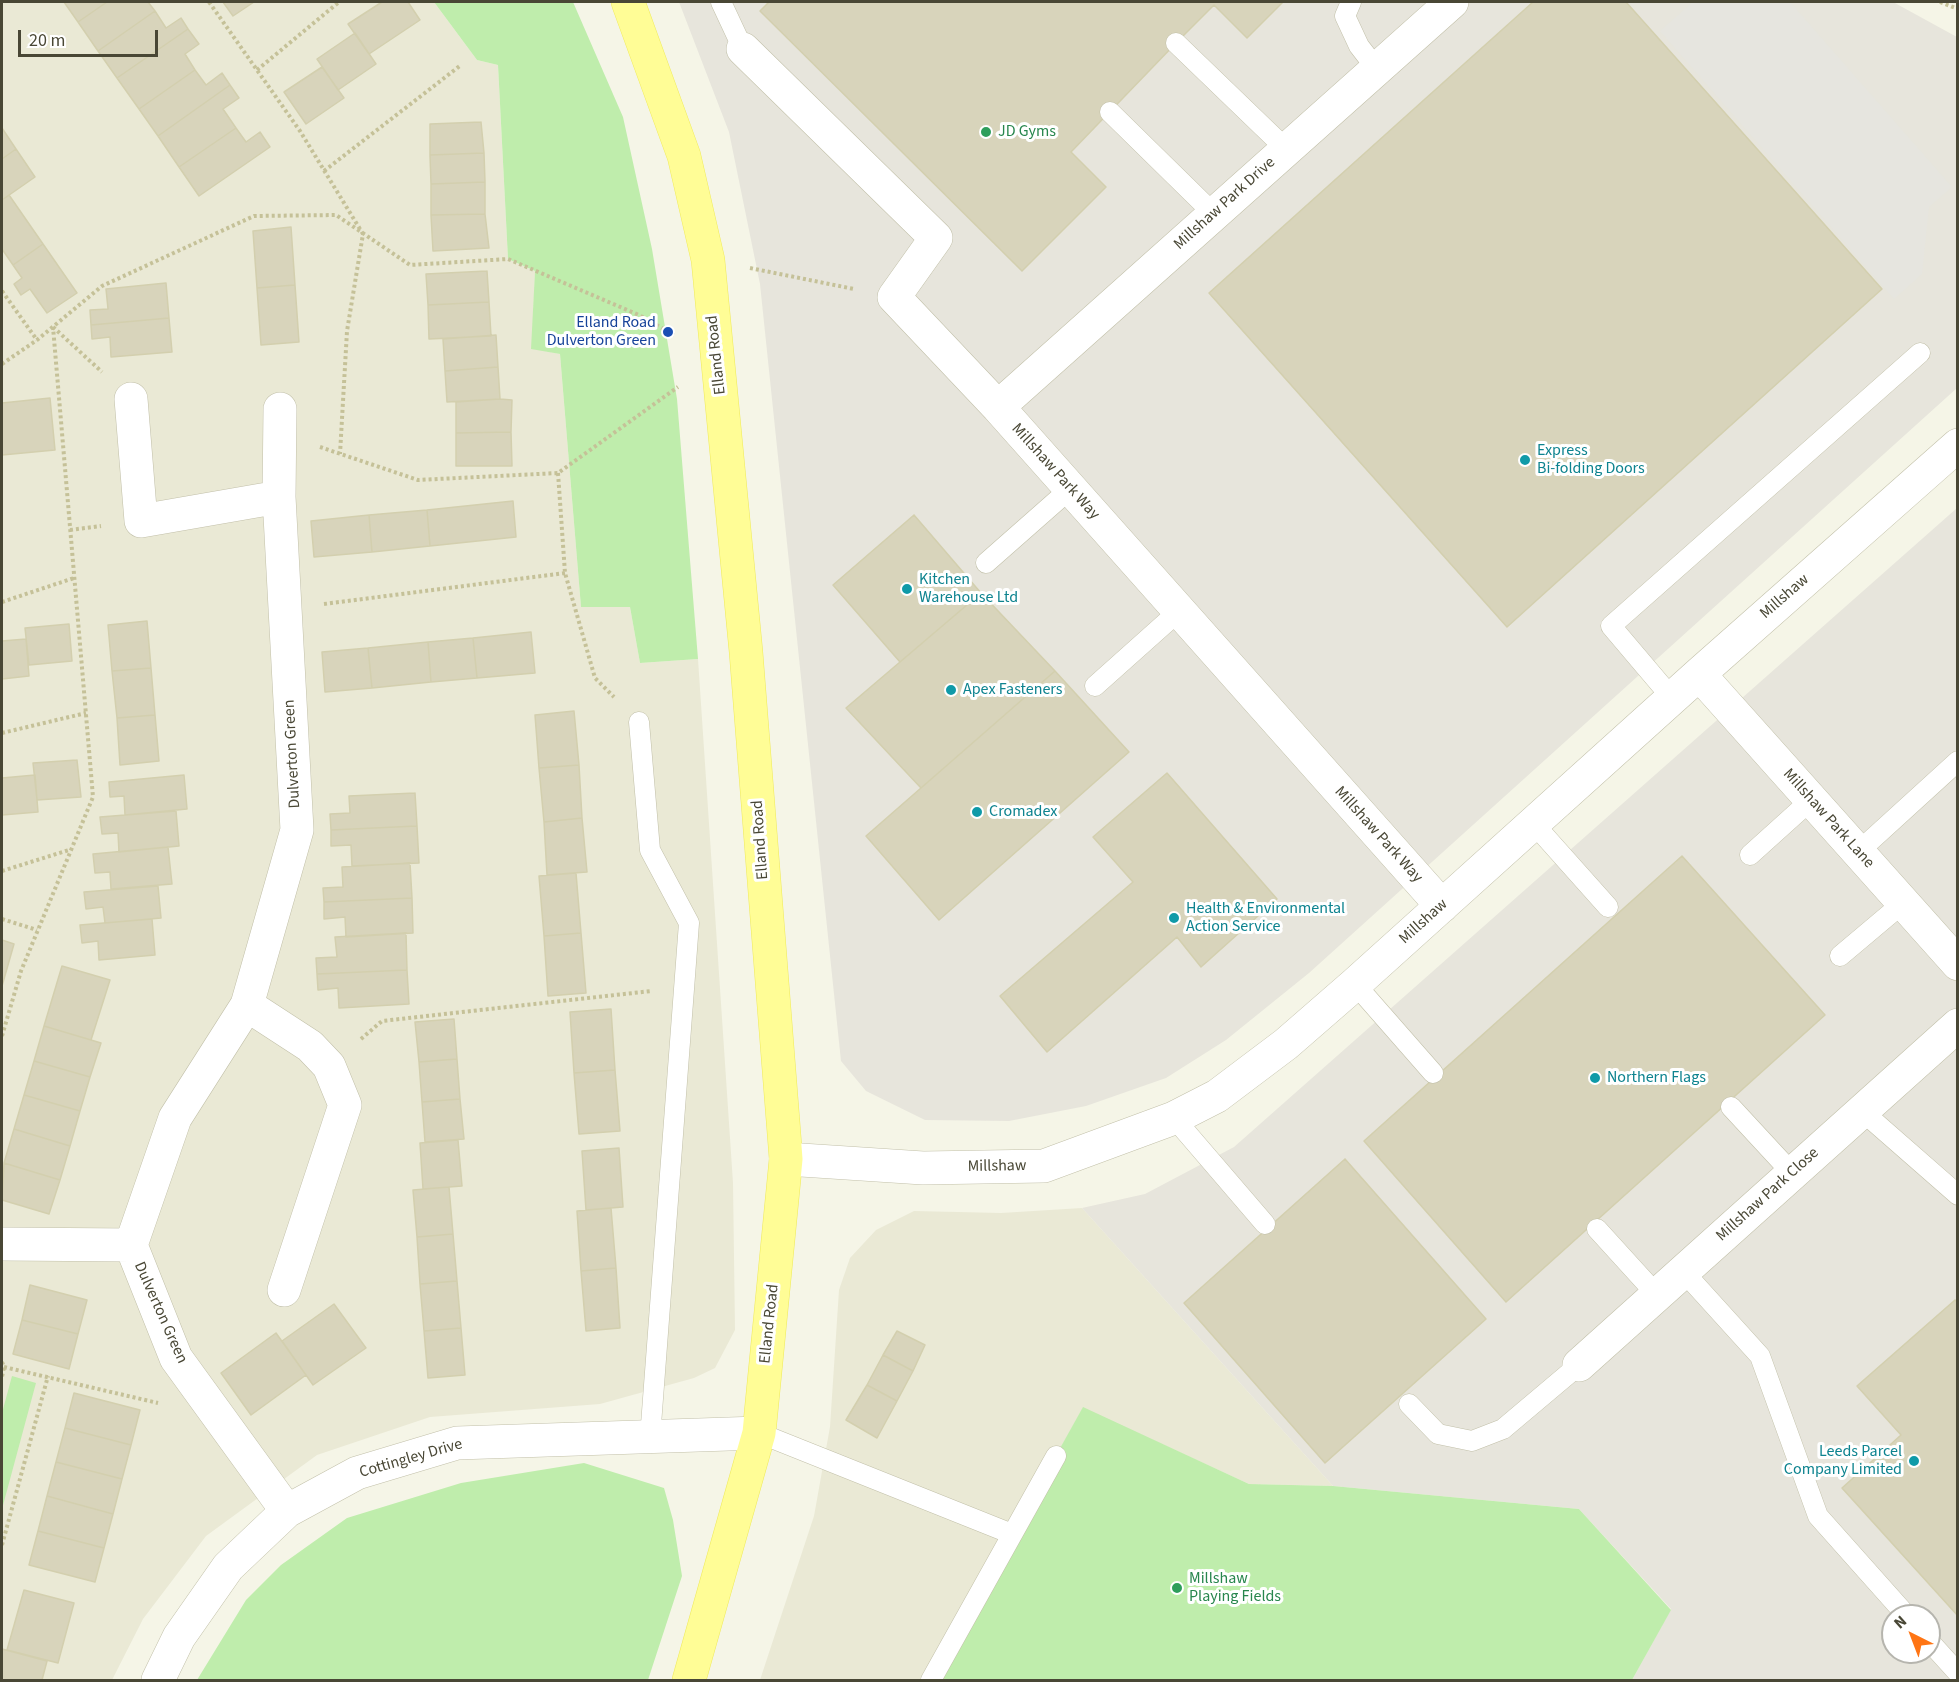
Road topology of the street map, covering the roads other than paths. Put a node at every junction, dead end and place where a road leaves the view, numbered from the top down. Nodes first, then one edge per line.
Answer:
1 (628, 2) edge
2 (721, 2) edge
3 (1351, 2) edge
4 (1452, 2) edge
5 (1176, 43) dead end
6 (743, 49) joint
7 (1376, 68) junction
8 (1110, 112) dead end
9 (1286, 149) junction
10 (1214, 214) junction
11 (1920, 353) dead end
12 (131, 399) road end
13 (998, 407) junction
14 (279, 421) road end
15 (1958, 445) edge
16 (1070, 489) junction
17 (279, 497) junction
18 (986, 563) dead end
19 (1179, 611) junction
20 (1699, 674) junction
21 (1095, 686) dead end
22 (1672, 698) junction
23 (639, 722) road end
24 (1958, 761) edge
25 (1811, 800) junction
26 (1534, 824) junction
27 (1858, 852) junction
28 (1750, 855) dead end
29 (1903, 903) junction
30 (1442, 906) junction
31 (1608, 907) dead end
32 (1840, 956) dead end
33 (1958, 964) edge
34 (1355, 984) junction
35 (247, 1005) junction
36 (1958, 1025) edge
37 (1433, 1073) dead end
38 (1731, 1107) dead end
39 (1862, 1111) junction
40 (1174, 1118) junction
41 (786, 1159) junction
42 (1792, 1173) junction
43 (1958, 1196) edge
44 (1265, 1224) dead end
45 (1598, 1229) dead end
46 (2, 1244) edge
47 (131, 1245) junction
48 (1683, 1271) junction
49 (284, 1290) dead end
50 (1657, 1295) junction
51 (1579, 1365) joint
52 (1409, 1404) dead end
53 (759, 1433) junction
54 (650, 1438) junction
55 (1056, 1456) dead end
56 (287, 1511) junction
57 (1012, 1534) junction
58 (1896, 1604) edge
59 (1941, 1654) edge
60 (1958, 1673) edge
61 (158, 1680) edge
62 (689, 1680) edge
63 (931, 1680) edge

1 - 41 main road, Elland Road
2 - 6 lane
3 - 7 lane
4 - 7 street, Millshaw Park Drive
5 - 9 lane
6 - 13 street, Millshaw Park Way
7 - 9 street, Millshaw Park Drive
8 - 10 lane
9 - 10 street, Millshaw Park Drive
10 - 13 street, Millshaw Park Drive
11 - 22 lane
12 - 17 street
13 - 16 street, Millshaw Park Way
14 - 17 street, Dulverton Green
15 - 20 street, Millshaw
16 - 18 lane
16 - 19 street, Millshaw Park Way
17 - 35 street, Dulverton Green
19 - 21 lane
19 - 30 street, Millshaw Park Way
20 - 22 street, Millshaw
20 - 25 street, Millshaw Park Lane
22 - 26 street, Millshaw
23 - 54 lane
24 - 27 lane
25 - 27 street, Millshaw Park Lane
25 - 28 lane
26 - 30 street, Millshaw
26 - 31 lane
27 - 29 street, Millshaw Park Lane
29 - 32 lane
29 - 33 street, Millshaw Park Lane
30 - 34 street, Millshaw
34 - 37 lane
34 - 40 street, Millshaw
35 - 47 street, Dulverton Green
35 - 49 street
36 - 39 street, Millshaw Park Close
38 - 42 lane
39 - 42 street, Millshaw Park Close
39 - 43 lane
40 - 41 street, Millshaw
40 - 44 lane
41 - 53 main road, Elland Road
42 - 48 street, Millshaw Park Close
45 - 50 lane
46 - 47 street
47 - 56 street, Dulverton Green
48 - 50 street, Millshaw Park Close
48 - 58 lane
50 - 51 street, Millshaw Park Close
51 - 52 lane
53 - 54 street, Cottingley Drive
53 - 57 lane
53 - 62 main road, Elland Road
54 - 56 street, Cottingley Drive
55 - 57 lane
56 - 61 street, Cottingley Drive
57 - 63 lane
59 - 60 lane

